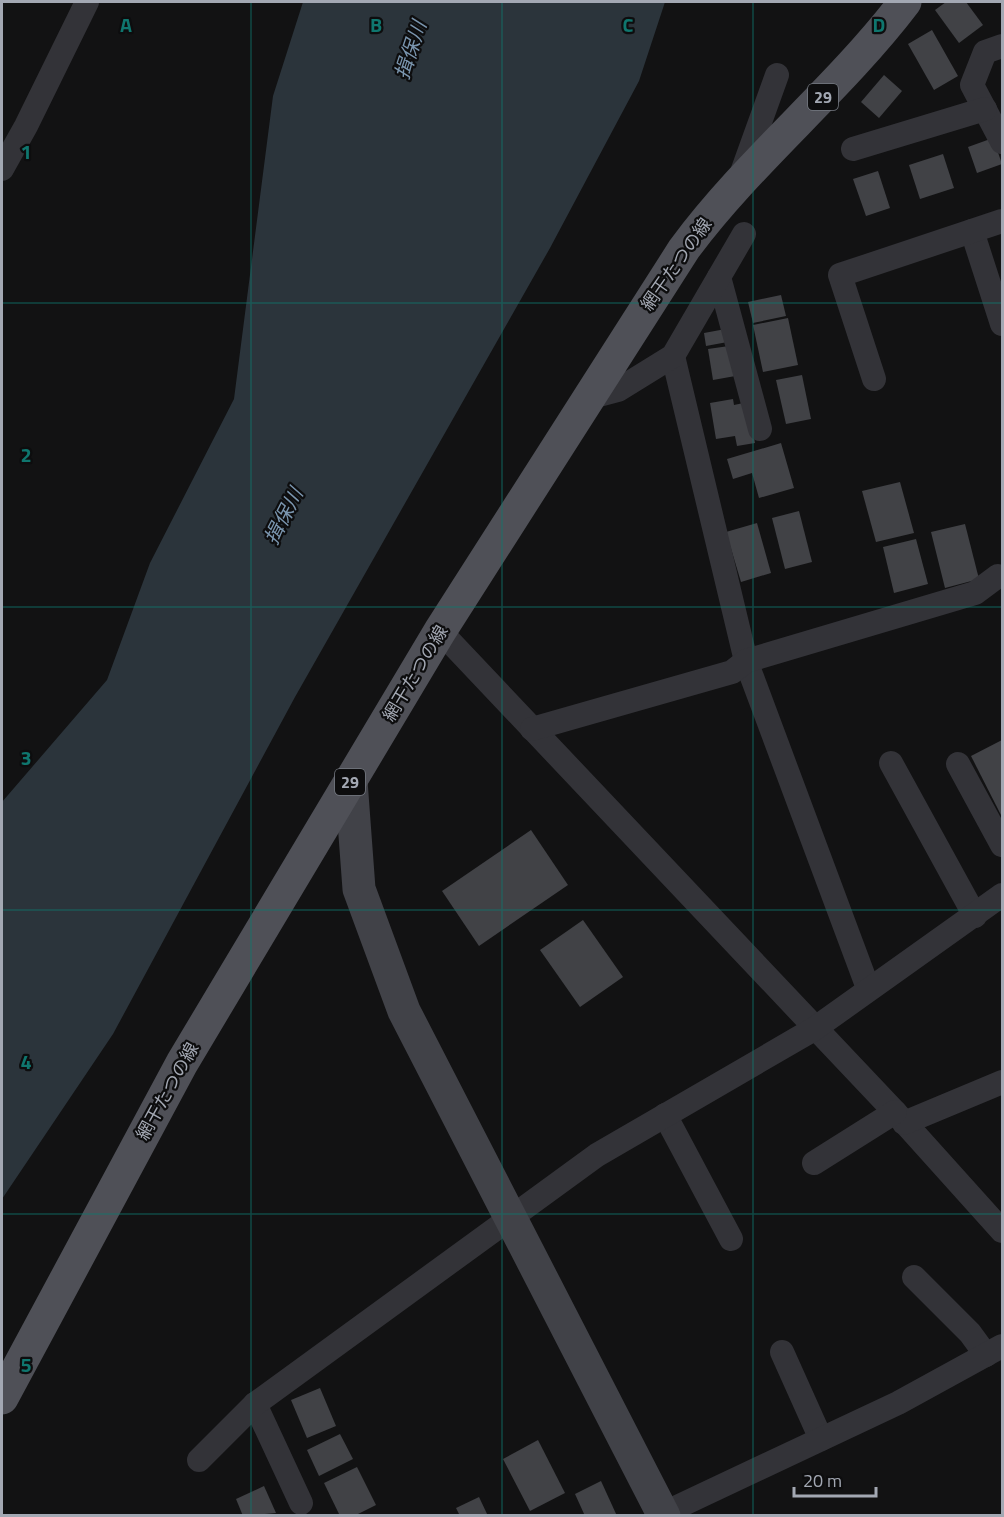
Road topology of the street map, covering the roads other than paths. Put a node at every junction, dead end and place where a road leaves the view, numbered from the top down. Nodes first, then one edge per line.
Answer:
1 (87, 2) edge
2 (905, 2) edge
3 (1002, 46) edge
4 (777, 75) dead end
5 (985, 109) junction
6 (1002, 142) edge
7 (853, 148) dead end
8 (2, 169) edge
9 (736, 189) junction
10 (1002, 221) edge
11 (972, 231) junction
12 (744, 234) dead end
13 (719, 277) junction
14 (1002, 324) edge
15 (673, 356) junction
16 (874, 379) dead end
17 (588, 398) junction
18 (760, 429) dead end
19 (998, 576) dead end
20 (440, 631) junction
21 (746, 661) junction
22 (532, 729) junction
23 (891, 763) dead end
24 (958, 764) dead end
25 (351, 781) junction
26 (1002, 845) edge
27 (1002, 895) edge
28 (975, 916) junction
29 (868, 988) junction
30 (814, 1029) junction
31 (1002, 1082) edge
32 (665, 1115) junction
33 (899, 1117) junction
34 (814, 1163) dead end
35 (511, 1217) junction
36 (1002, 1230) edge
37 (731, 1239) dead end
38 (914, 1277) dead end
39 (994, 1350) edge
40 (782, 1352) dead end
41 (2, 1398) edge
42 (255, 1404) junction
43 (821, 1438) junction
44 (200, 1460) dead end
45 (301, 1503) dead end
46 (661, 1515) edge

1 - 8 street
2 - 9 main road, 網干たつの線 / 29
3 - 5 street
4 - 9 street
5 - 6 street
5 - 7 street
9 - 17 main road, 網干たつの線 / 29
10 - 11 street
11 - 14 street
11 - 16 street
12 - 13 street
13 - 15 street
13 - 18 street
15 - 17 street
15 - 21 street
17 - 20 main road, 網干たつの線 / 29
19 - 21 street
20 - 22 street
20 - 25 main road, 網干たつの線 / 29
21 - 22 street
21 - 29 street
22 - 30 street
23 - 28 street
24 - 26 street
25 - 35 street
25 - 41 main road, 網干たつの線 / 29
27 - 28 street
28 - 29 street
29 - 30 street
30 - 32 street
30 - 33 street
31 - 33 street
32 - 35 street
32 - 37 street
33 - 34 street
33 - 36 street
35 - 42 street
35 - 46 street
38 - 39 street
39 - 43 street
40 - 43 street
42 - 44 street
42 - 45 street
43 - 46 street

